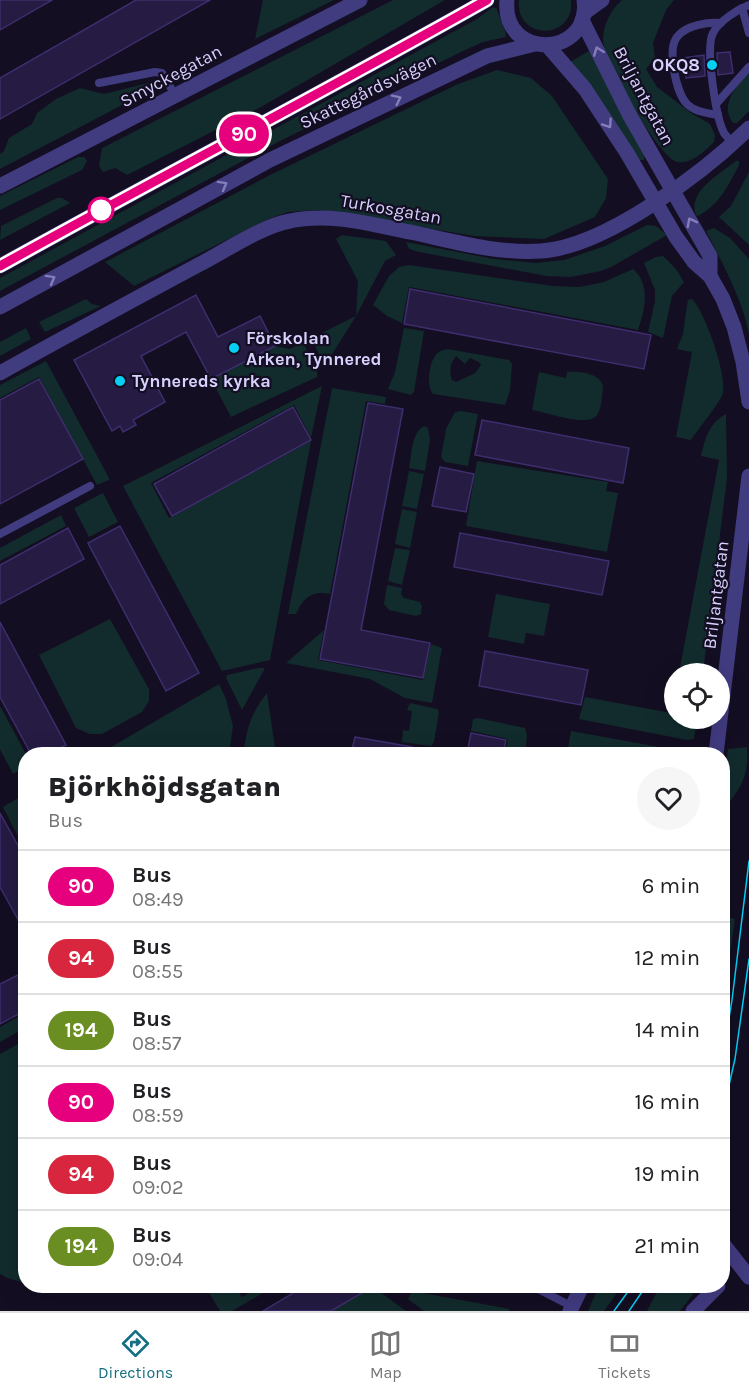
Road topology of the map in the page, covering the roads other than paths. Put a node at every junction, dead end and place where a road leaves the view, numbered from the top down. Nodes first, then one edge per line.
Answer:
1 (360, 0) edge
2 (487, 0) edge
3 (507, 0) edge
4 (602, 0) edge
5 (745, 7) edge
6 (584, 11) edge
7 (722, 23) junction
8 (749, 33) edge
9 (541, 45) junction
10 (749, 67) edge
11 (99, 83) dead end
12 (175, 95) junction
13 (716, 104) junction
14 (718, 115) junction
15 (742, 137) edge
16 (0, 186) edge
17 (673, 189) junction
18 (655, 201) junction
19 (0, 266) edge
20 (710, 276) junction
21 (0, 307) edge
22 (0, 373) edge
23 (749, 402) edge
24 (749, 476) edge
25 (90, 486) dead end
26 (0, 534) edge
27 (717, 747) edge
28 (730, 1253) edge
29 (744, 1271) edge
30 (730, 1278) edge
31 (545, 1293) edge
32 (579, 1293) edge
33 (711, 1293) edge
34 (571, 1309) edge
35 (693, 1311) edge

1 - 12 street, Smyckegatan
2 - 19 street, Skattegårdsvägen
3 - 9 street
4 - 6 street, Skattegårdsvägen
5 - 7 lane
5 - 8 lane
6 - 9 street, Skattegårdsvägen
17 -> 6 street, Briljantgatan
7 - 13 lane
7 - 14 lane
9 -> 18 street, Briljantgatan
21 -> 9 street, Skattegårdsvägen
10 - 13 lane
11 - 12 lane
12 - 16 street, Smyckegatan
13 - 14 lane
14 - 15 lane
15 - 17 street
17 - 18 street
20 -> 17 street, Briljantgatan
18 - 20 street, Briljantgatan
18 - 22 street, Turkosgatan
20 - 23 street, Briljantgatan
24 - 27 street, Briljantgatan
25 - 26 lane
28 - 29 street
29 - 30 street
31 - 34 lane
32 - 34 street
33 - 35 street

